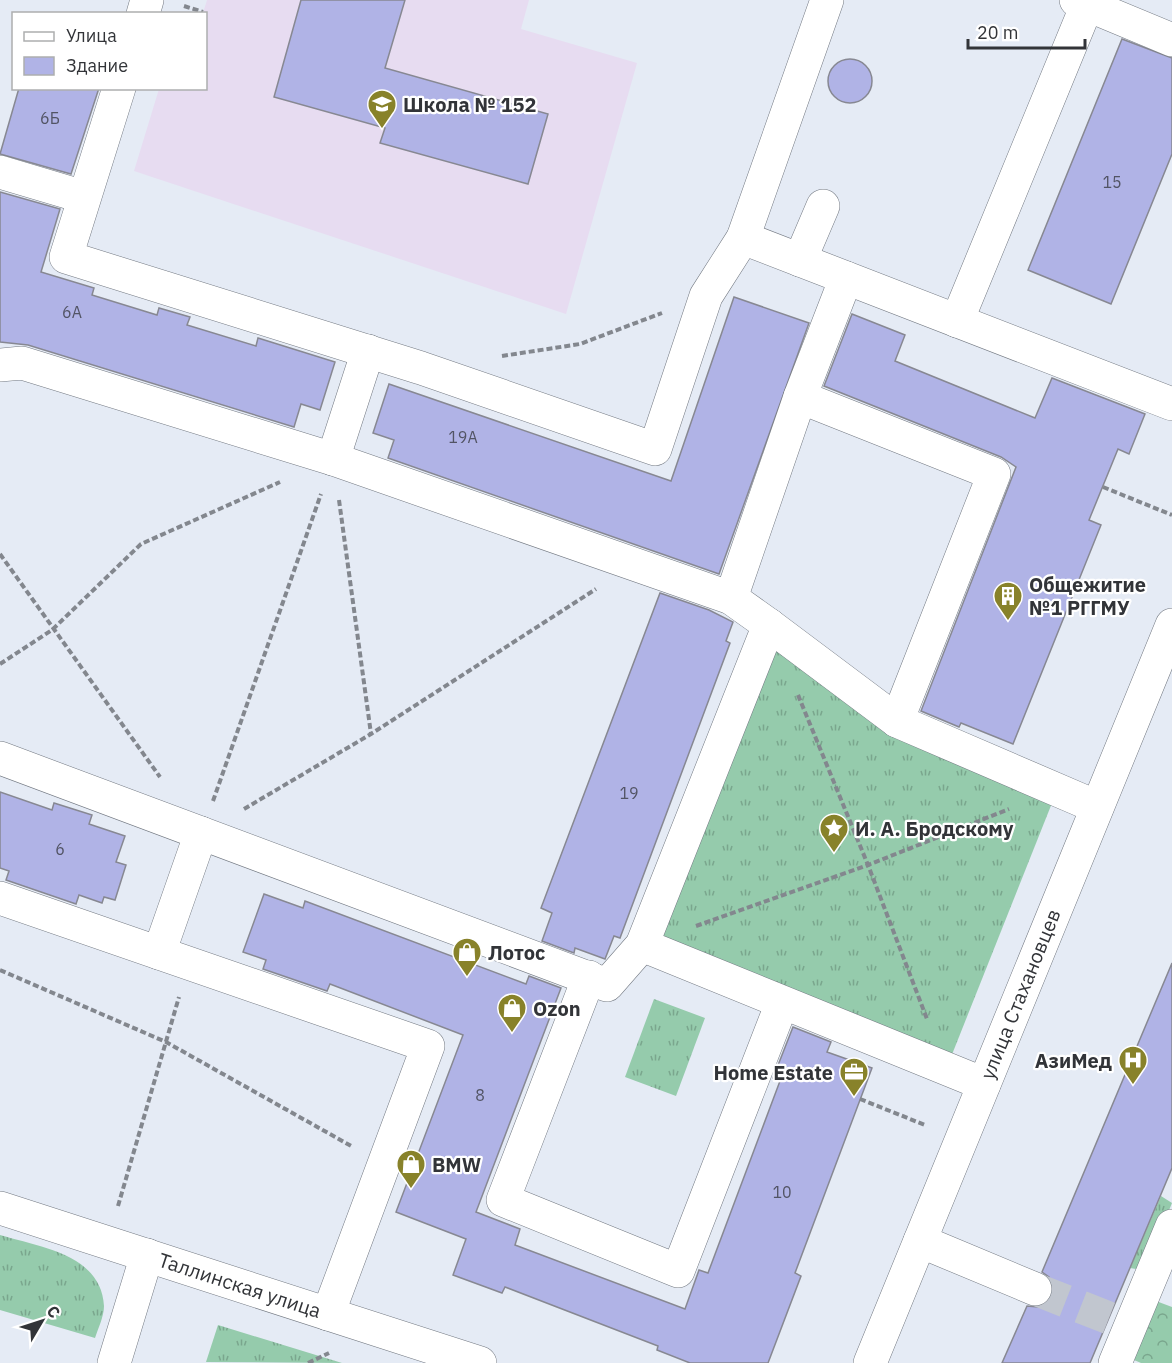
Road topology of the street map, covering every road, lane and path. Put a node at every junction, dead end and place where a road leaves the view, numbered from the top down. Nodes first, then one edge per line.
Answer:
1 (828, 0) edge
2 (1082, 2) edge
3 (1172, 40) edge
4 (118, 90) edge
5 (0, 172) edge
6 (84, 197) junction
7 (823, 206) dead end
8 (743, 238) junction
9 (800, 260) junction
10 (846, 278) junction
11 (706, 296) junction
12 (957, 321) junction
13 (368, 351) junction
14 (501, 356) dead end
15 (0, 365) edge
16 (800, 397) junction
17 (1172, 404) edge
18 (333, 459) junction
19 (1103, 487) dead end
20 (1172, 515) edge
21 (0, 554) edge
22 (632, 561) junction
23 (731, 598) junction
24 (769, 625) junction
25 (1172, 625) edge
26 (52, 630) junction
27 (0, 664) edge
28 (796, 690) dead end
29 (1160, 690) edge
30 (897, 721) junction
31 (371, 734) junction
32 (0, 758) edge
33 (167, 787) dead end
34 (1058, 790) junction
35 (1097, 807) junction
36 (201, 833) junction
37 (868, 865) junction
38 (0, 898) edge
39 (642, 945) junction
40 (173, 958) junction
41 (0, 970) edge
42 (589, 977) junction
43 (782, 1003) junction
44 (166, 1042) junction
45 (946, 1071) junction
46 (984, 1084) junction
47 (860, 1099) dead end
48 (925, 1125) dead end
49 (384, 1164) junction
50 (118, 1206) dead end
51 (0, 1208) edge
52 (1172, 1226) edge
53 (920, 1241) junction
54 (147, 1255) junction
55 (1035, 1289) tunnel mouth
56 (328, 1314) junction
57 (335, 1350) dead end
58 (114, 1363) edge
59 (308, 1363) edge
60 (480, 1363) edge
61 (870, 1363) edge
62 (1115, 1363) edge

1 - 8 street
2 - 3 street
2 - 12 street
4 - 6 street
5 - 6 street
6 - 13 street
7 - 9 street
8 - 9 street
8 - 11 street
9 - 10 street
10 - 12 street
10 - 16 street
11 - 13 street
11 - 14 path
12 - 17 street
13 - 18 street
15 - 18 street
16 - 23 street
16 - 30 street
18 - 22 street
18 - 26 path
18 - 31 path
18 - 36 path
19 - 20 path
21 - 26 path
22 - 23 street
22 - 31 path
23 - 24 street
24 - 30 street
24 - 39 street
25 - 29 street, улица Стахановцев
26 - 27 path
26 - 33 path
28 - 37 path
29 - 35 street, улица Стахановцев
30 - 34 street
31 - 36 path
32 - 36 street
34 - 35 street
34 - 37 path
35 - 46 street, улица Стахановцев
36 - 40 street
36 - 42 street
37 - 39 path
37 - 45 path
38 - 40 street
39 - 42 street
39 - 43 street
40 - 44 path
40 - 49 street
41 - 44 path
42 - 43 street
43 - 45 street
44 - 49 path
44 - 50 path
45 - 46 street
46 - 53 street, улица Стахановцев
47 - 48 path
49 - 56 street
51 - 54 street, Таллинская улица
52 - 62 street
53 - 55 street
53 - 61 street, улица Стахановцев
54 - 56 street, Таллинская улица
54 - 58 street
56 - 60 street, Таллинская улица
57 - 59 path

